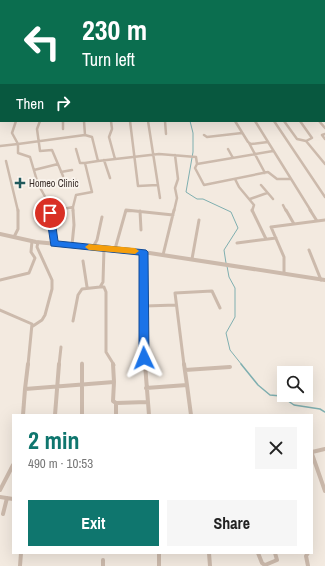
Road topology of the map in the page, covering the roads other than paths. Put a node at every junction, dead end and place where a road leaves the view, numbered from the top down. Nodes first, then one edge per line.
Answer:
1 (16, 122) edge
2 (40, 122) edge
3 (63, 122) edge
4 (84, 122) edge
5 (111, 122) edge
6 (130, 122) edge
7 (148, 122) edge
8 (164, 122) edge
9 (236, 122) edge
10 (256, 122) edge
11 (275, 122) edge
12 (285, 122) edge
13 (301, 122) edge
14 (63, 129) dead end
15 (242, 133) junction
16 (166, 134) dead end
17 (325, 134) edge
18 (85, 135) junction
19 (204, 135) dead end
20 (325, 139) edge
21 (38, 141) junction
22 (306, 141) junction
23 (268, 142) junction
24 (249, 143) junction
25 (18, 144) junction
26 (0, 146) edge
27 (76, 149) dead end
28 (228, 149) dead end
29 (273, 151) junction
30 (254, 154) junction
31 (153, 155) junction
32 (175, 155) junction
33 (134, 157) junction
34 (233, 158) junction
35 (115, 159) junction
36 (104, 160) junction
37 (6, 161) dead end
38 (98, 161) junction
39 (85, 163) junction
40 (58, 164) junction
41 (197, 164) junction
42 (325, 164) edge
43 (34, 170) junction
44 (72, 170) dead end
45 (61, 172) junction
46 (266, 173) junction
47 (63, 176) dead end
48 (110, 178) dead end
49 (235, 179) junction
50 (291, 179) junction
51 (76, 180) dead end
52 (158, 185) junction
53 (261, 185) dead end
54 (39, 186) junction
55 (267, 193) junction
56 (325, 197) edge
57 (160, 198) dead end
58 (250, 199) junction
59 (273, 199) dead end
60 (283, 204) dead end
61 (73, 207) junction
62 (50, 211) junction
63 (140, 211) junction
64 (173, 215) junction
65 (102, 217) dead end
66 (199, 220) dead end
67 (317, 221) junction
68 (325, 221) edge
69 (294, 224) junction
70 (141, 230) dead end
71 (0, 234) edge
72 (14, 237) junction
73 (276, 238) junction
74 (266, 239) junction
75 (32, 241) junction
76 (38, 242) junction
77 (237, 243) dead end
78 (54, 244) junction
79 (72, 245) junction
80 (93, 247) junction
81 (104, 248) junction
82 (115, 249) junction
83 (309, 250) dead end
84 (143, 252) junction
85 (163, 255) junction
86 (192, 259) junction
87 (83, 261) dead end
88 (284, 273) junction
89 (0, 280) edge
90 (323, 280) edge
91 (87, 287) junction
92 (100, 287) junction
93 (176, 305) junction
94 (145, 306) junction
95 (220, 308) dead end
96 (0, 310) edge
97 (72, 321) dead end
98 (33, 326) junction
99 (61, 347) dead end
100 (82, 363) dead end
101 (230, 367) dead end
102 (185, 370) junction
103 (114, 382) junction
104 (82, 385) junction
105 (187, 385) junction
106 (57, 387) junction
107 (146, 388) junction
108 (25, 389) junction
109 (147, 402) junction
110 (116, 403) junction
111 (23, 414) edge
112 (55, 414) edge
113 (82, 414) edge
114 (116, 414) edge
115 (149, 414) edge
116 (191, 414) edge
117 (325, 449) edge
118 (313, 453) edge
119 (313, 456) edge
120 (12, 467) edge
121 (0, 490) edge
122 (325, 491) edge
123 (0, 497) edge
124 (7, 498) junction
125 (12, 498) edge
126 (3, 514) dead end
127 (21, 554) edge
128 (159, 554) edge
129 (209, 554) edge
130 (258, 554) edge
131 (275, 554) edge
132 (307, 554) edge
133 (103, 560) dead end
134 (20, 566) edge
135 (103, 566) edge
136 (159, 566) edge
137 (210, 566) edge
138 (266, 566) edge
139 (308, 566) edge

1 - 25 street
2 - 21 street
3 - 14 street
4 - 18 street
5 - 35 street
6 - 33 street
7 - 31 street
8 - 16 street
9 - 15 street
10 - 23 street
11 - 56 street
12 - 22 street
13 - 22 street
15 - 19 street
15 - 24 street
17 - 20 street
18 - 21 street
18 - 38 street
21 - 25 street
21 - 40 street
22 - 42 street
23 - 24 street
23 - 29 street
24 - 30 street
25 - 26 street
25 - 43 street
27 - 39 street
28 - 34 street
29 - 30 street
29 - 50 street
30 - 34 street
30 - 46 street
31 - 32 street
31 - 33 street
31 - 52 street
32 - 41 street
32 - 64 street
33 - 35 street
33 - 52 street
34 - 41 street
35 - 36 street
36 - 38 street
36 - 48 street
37 - 72 street
38 - 39 street
39 - 61 street
40 - 43 street
40 - 45 street
41 - 49 street
43 - 54 street
44 - 45 street
45 - 47 street
46 - 49 street
46 - 50 street
49 - 58 street
50 - 67 street
51 - 54 street
52 - 57 street
53 - 55 street
54 - 62 street
55 - 58 street
55 - 59 street
58 - 74 street
60 - 69 street
61 - 62 street
61 - 79 street
62 - 78 street
63 - 64 street
63 - 70 street
63 - 82 street
64 - 85 street
65 - 80 street
66 - 86 street
67 - 68 street
67 - 69 street
69 - 73 street
71 - 72 street
72 - 75 street
73 - 74 street
73 - 88 street
74 - 77 street
75 - 76 street
75 - 89 street
76 - 78 street
76 - 98 street
78 - 79 street
79 - 80 street
80 - 81 street
81 - 82 street
81 - 92 street
82 - 84 street
83 - 90 street
84 - 85 street
84 - 94 street
85 - 86 street
86 - 88 street
87 - 91 street
88 - 90 street
91 - 92 street
91 - 97 street
92 - 103 street
93 - 94 street
93 - 95 street
93 - 102 street
94 - 107 street
96 - 98 street
98 - 108 street
99 - 106 street
100 - 104 street
101 - 102 street
102 - 105 street
103 - 104 street
103 - 110 street
104 - 106 street
104 - 113 street
105 - 107 street
105 - 116 street
106 - 108 street
106 - 112 street
107 - 109 street
108 - 111 street
109 - 110 street
109 - 115 street
110 - 114 street
117 - 118 street
119 - 122 street
120 - 121 street
123 - 124 street
124 - 125 street
124 - 126 street
127 - 134 street
128 - 136 street
129 - 137 street
130 - 138 street
131 - 138 street
132 - 139 street
133 - 135 street

